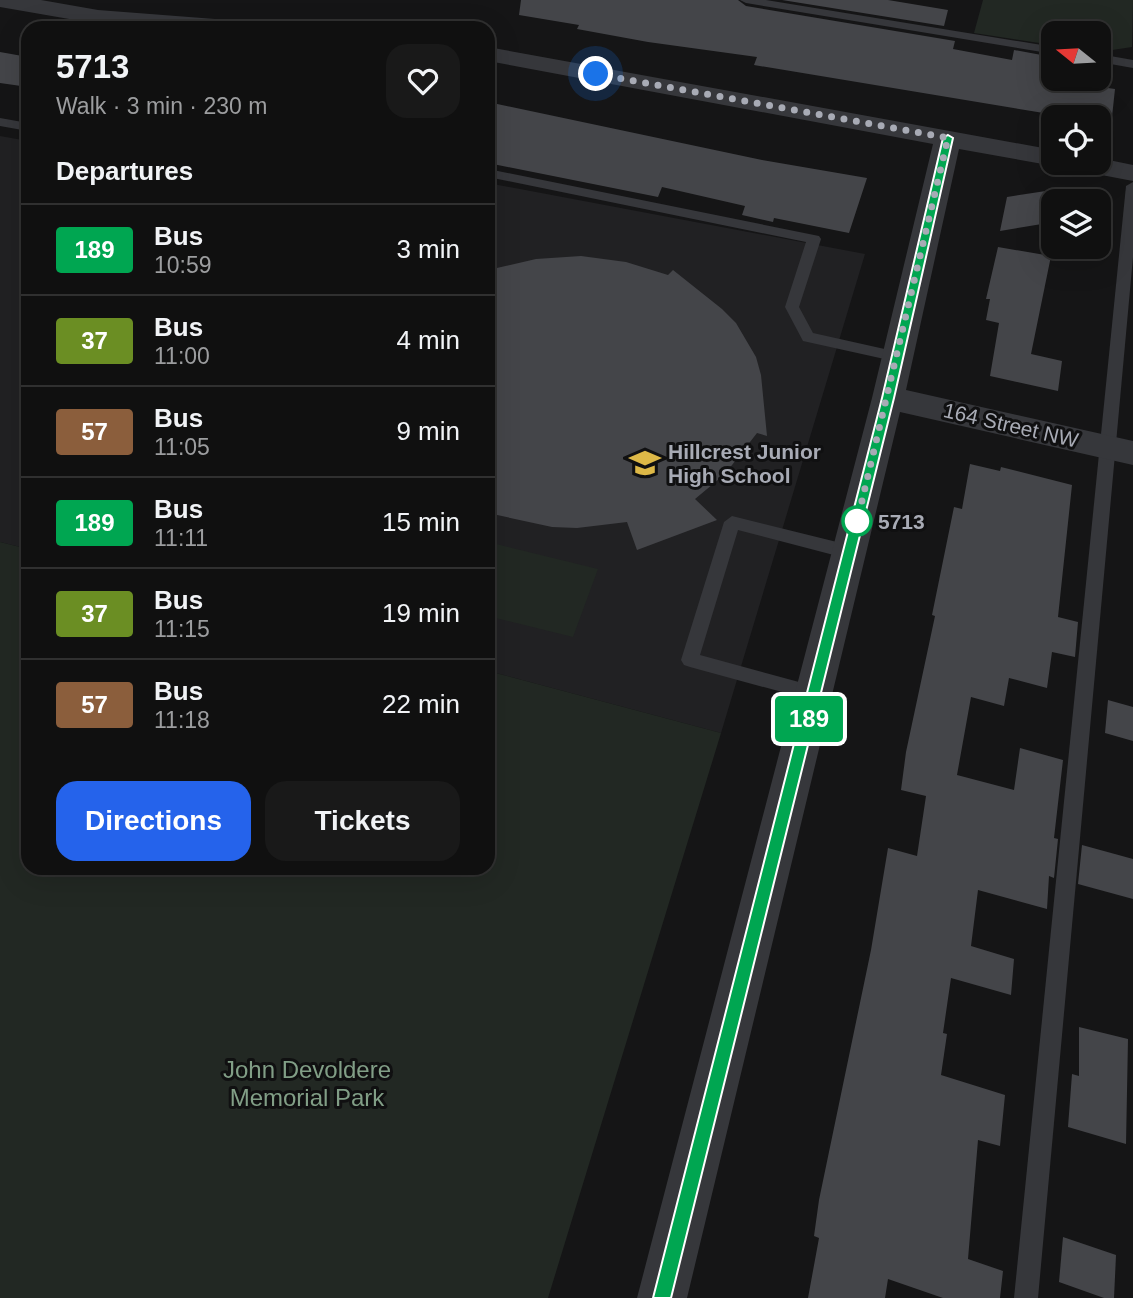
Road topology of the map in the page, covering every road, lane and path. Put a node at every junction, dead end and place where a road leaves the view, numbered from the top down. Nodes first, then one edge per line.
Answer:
1 (0, 0) edge
2 (746, 0) edge
3 (141, 21) edge
4 (1041, 49) edge
5 (495, 55) edge
6 (1111, 60) edge
7 (1133, 64) edge
8 (0, 122) edge
9 (21, 126) edge
10 (948, 138) junction
11 (1041, 156) edge
12 (1111, 169) edge
13 (1133, 173) edge
14 (495, 174) edge
15 (1133, 186) edge
16 (1128, 301) edge
17 (898, 357) junction
18 (888, 398) junction
19 (1121, 451) edge
20 (849, 552) junction
21 (815, 694) junction
22 (662, 1298) edge
23 (1026, 1298) edge

1 - 3 street
2 - 4 lane
5 - 10 street
6 - 7 lane
8 - 9 lane
10 - 11 street
10 - 17 street
12 - 13 street
14 - 17 lane
15 - 16 lane
16 - 19 lane
17 - 18 street
18 - 19 street, 164 Street NW
18 - 20 street
19 - 23 lane
20 - 21 street
20 - 21 lane
21 - 22 street

